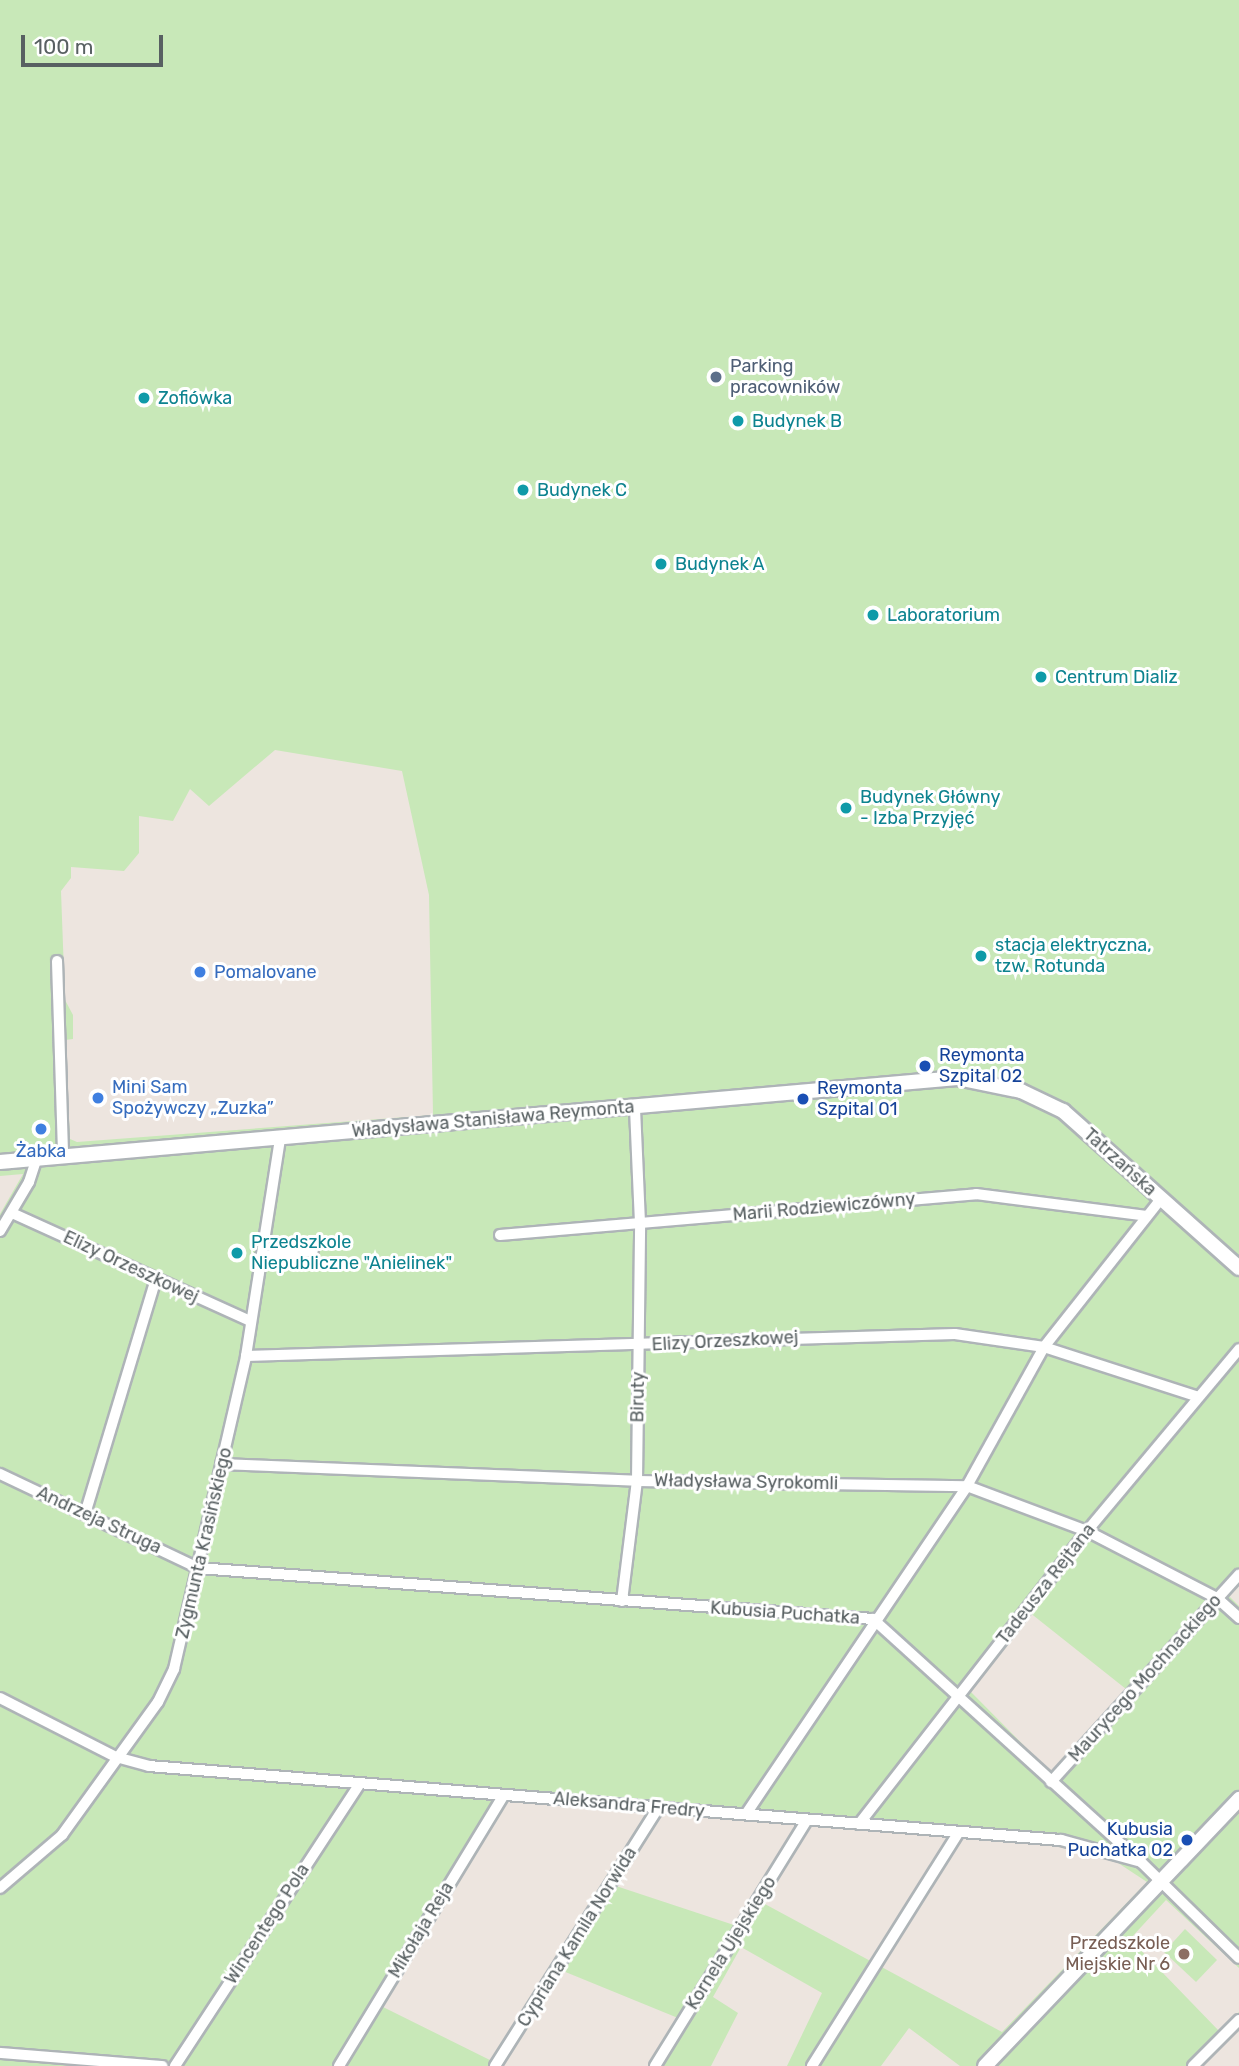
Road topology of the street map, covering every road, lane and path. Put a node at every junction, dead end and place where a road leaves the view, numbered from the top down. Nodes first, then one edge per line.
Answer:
1 (57, 961) dead end
2 (986, 1081) joint
3 (635, 1108) junction
4 (280, 1138) junction
5 (64, 1156) junction
6 (37, 1158) junction
7 (0, 1162) edge
8 (1161, 1199) junction
9 (12, 1213) junction
10 (1147, 1216) junction
11 (640, 1223) junction
12 (0, 1231) edge
13 (500, 1235) dead end
14 (313, 1251) dead end
15 (261, 1256) junction
16 (1239, 1268) edge
17 (156, 1279) junction
18 (250, 1321) junction
19 (639, 1346) junction
20 (1044, 1347) junction
21 (1239, 1349) edge
22 (246, 1356) junction
23 (1196, 1396) junction
24 (221, 1464) junction
25 (0, 1474) edge
26 (637, 1481) junction
27 (967, 1486) junction
28 (85, 1514) junction
29 (1087, 1531) junction
30 (198, 1567) junction
31 (1239, 1575) edge
32 (1217, 1598) junction
33 (622, 1601) junction
34 (1239, 1618) edge
35 (873, 1619) junction
36 (0, 1698) edge
37 (958, 1698) junction
38 (116, 1757) junction
39 (1051, 1782) junction
40 (360, 1783) junction
41 (504, 1795) junction
42 (1239, 1799) edge
43 (659, 1807) junction
44 (746, 1814) junction
45 (807, 1820) junction
46 (859, 1824) junction
47 (958, 1833) junction
48 (1141, 1862) junction
49 (1161, 1881) junction
50 (0, 1888) edge
51 (1239, 1958) edge
52 (1239, 2020) edge
53 (0, 2053) edge
54 (162, 2066) edge
55 (175, 2066) edge
56 (339, 2066) edge
57 (495, 2066) edge
58 (655, 2066) edge
59 (812, 2066) edge
60 (985, 2066) edge
61 (1193, 2066) edge

1 - 5 street
2 - 3 street, Władysława Stanisława Reymonta
2 - 8 street, Tatrzańska
3 - 4 street, Władysława Stanisława Reymonta
3 - 11 street, Biruty
4 - 5 street, Władysława Stanisława Reymonta
4 - 15 street, Zygmunta Krasińskiego
5 - 6 street, Władysława Stanisława Reymonta
6 - 7 street, Władysława Stanisława Reymonta
6 - 9 street
8 - 10 street
8 - 16 street, Tatrzańska
9 - 12 street
9 - 17 street, Elizy Orzeszkowej
10 - 11 street, Marii Rodziewiczówny
10 - 20 street
11 - 13 street, Marii Rodziewiczówny
11 - 19 street, Biruty
14 - 15 street
15 - 18 street, Zygmunta Krasińskiego
17 - 18 street, Elizy Orzeszkowej
17 - 28 street
18 - 22 street, Zygmunta Krasińskiego
19 - 20 street, Elizy Orzeszkowej
19 - 22 street, Elizy Orzeszkowej
19 - 26 street, Biruty
20 - 23 street, Elizy Orzeszkowej
20 - 27 street
21 - 23 street, Tadeusza Rejtana
22 - 24 street, Zygmunta Krasińskiego
23 - 29 street, Tadeusza Rejtana
24 - 26 street, Władysława Syrokomli
24 - 30 street, Zygmunta Krasińskiego
25 - 28 street, Andrzeja Struga
26 - 27 street, Władysława Syrokomli
26 - 33 street, Biruty
27 - 29 street, Władysława Syrokomli
27 - 35 street
28 - 30 street, Andrzeja Struga
29 - 32 street, Władysława Syrokomli
29 - 37 street, Tadeusza Rejtana
30 - 33 street, Kubusia Puchatka
30 - 38 street, Zygmunta Krasińskiego
31 - 32 street, Maurycego Mochnackiego
32 - 34 street, Władysława Syrokomli
32 - 39 street, Maurycego Mochnackiego
33 - 35 street, Kubusia Puchatka
35 - 37 street, Kubusia Puchatka
35 - 44 street
36 - 38 street, Aleksandra Fredry
37 - 39 street, Kubusia Puchatka
37 - 46 street, Tadeusza Rejtana
38 - 40 street, Aleksandra Fredry
38 - 50 street, Zygmunta Krasińskiego
39 - 48 street, Kubusia Puchatka
40 - 41 street, Aleksandra Fredry
40 - 55 street, Wincentego Pola
41 - 43 street, Aleksandra Fredry
41 - 56 street, Mikołaja Reja
42 - 49 street
43 - 44 street, Aleksandra Fredry
43 - 57 street, Cypriana Kamila Norwida
44 - 45 street, Aleksandra Fredry
45 - 46 street, Aleksandra Fredry
45 - 58 street, Kornela Ujejskiego
46 - 47 street, Aleksandra Fredry
47 - 48 street, Aleksandra Fredry
47 - 59 street
48 - 49 street, Kubusia Puchatka
49 - 51 street, Kubusia Puchatka
49 - 60 street
52 - 61 street
53 - 54 street

